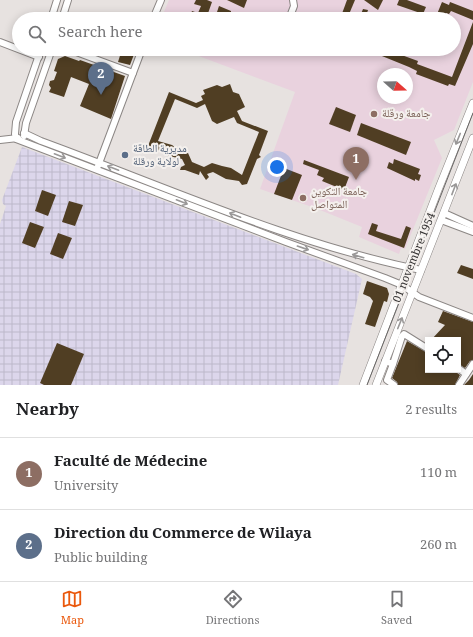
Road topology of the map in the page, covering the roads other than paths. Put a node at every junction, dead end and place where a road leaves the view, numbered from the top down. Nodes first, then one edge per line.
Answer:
1 (57, 0) edge
2 (68, 0) edge
3 (161, 0) edge
4 (293, 0) edge
5 (53, 12) edge
6 (64, 12) edge
7 (157, 12) edge
8 (292, 12) edge
9 (0, 42) edge
10 (12, 47) edge
11 (50, 56) edge
12 (86, 56) edge
13 (139, 56) edge
14 (39, 57) edge
15 (133, 74) junction
16 (473, 103) edge
17 (26, 123) junction
18 (24, 133) junction
19 (31, 137) junction
20 (473, 138) edge
21 (16, 139) junction
22 (0, 140) edge
23 (24, 142) junction
24 (99, 163) junction
25 (97, 170) junction
26 (211, 206) junction
27 (208, 212) junction
28 (444, 219) junction
29 (256, 223) junction
30 (473, 226) edge
31 (253, 229) junction
32 (473, 232) edge
33 (409, 268) junction
34 (421, 270) junction
35 (402, 285) junction
36 (413, 292) junction
37 (473, 318) edge
38 (425, 346) edge
39 (389, 362) junction
40 (473, 364) edge
41 (461, 370) edge
42 (466, 374) junction
43 (364, 385) edge
44 (376, 385) edge
45 (394, 385) edge
46 (459, 385) edge

1 - 5 street
2 - 6 street
3 - 7 street
4 - 8 street
9 - 10 street
11 - 17 street
12 - 15 street
13 - 15 street
14 - 21 street
15 - 24 street
16 -> 33 main road
17 - 18 street
17 - 19 street
18 - 19 street
18 - 21 street
18 - 23 street
19 - 24 street
28 -> 20 main road, 01 novembre 1954
21 - 22 street
21 - 23 street
23 -> 25 street
24 - 25 street
26 -> 24 street
25 -> 27 street
26 - 27 street
29 -> 26 street
27 - 31 street
28 - 30 street
28 - 32 street
28 - 34 main road, 01 novembre 1954
29 - 31 street
33 -> 29 street
31 -> 35 street
33 - 34 street
33 - 35 main road
34 - 36 main road, 01 novembre 1954
35 - 36 street
35 - 43 main road
36 - 37 street
39 -> 36 main road, 01 novembre 1954
38 - 39 street
39 - 44 main road, 01 novembre 1954
39 - 45 street
40 - 42 street
41 - 42 street
42 - 46 street

